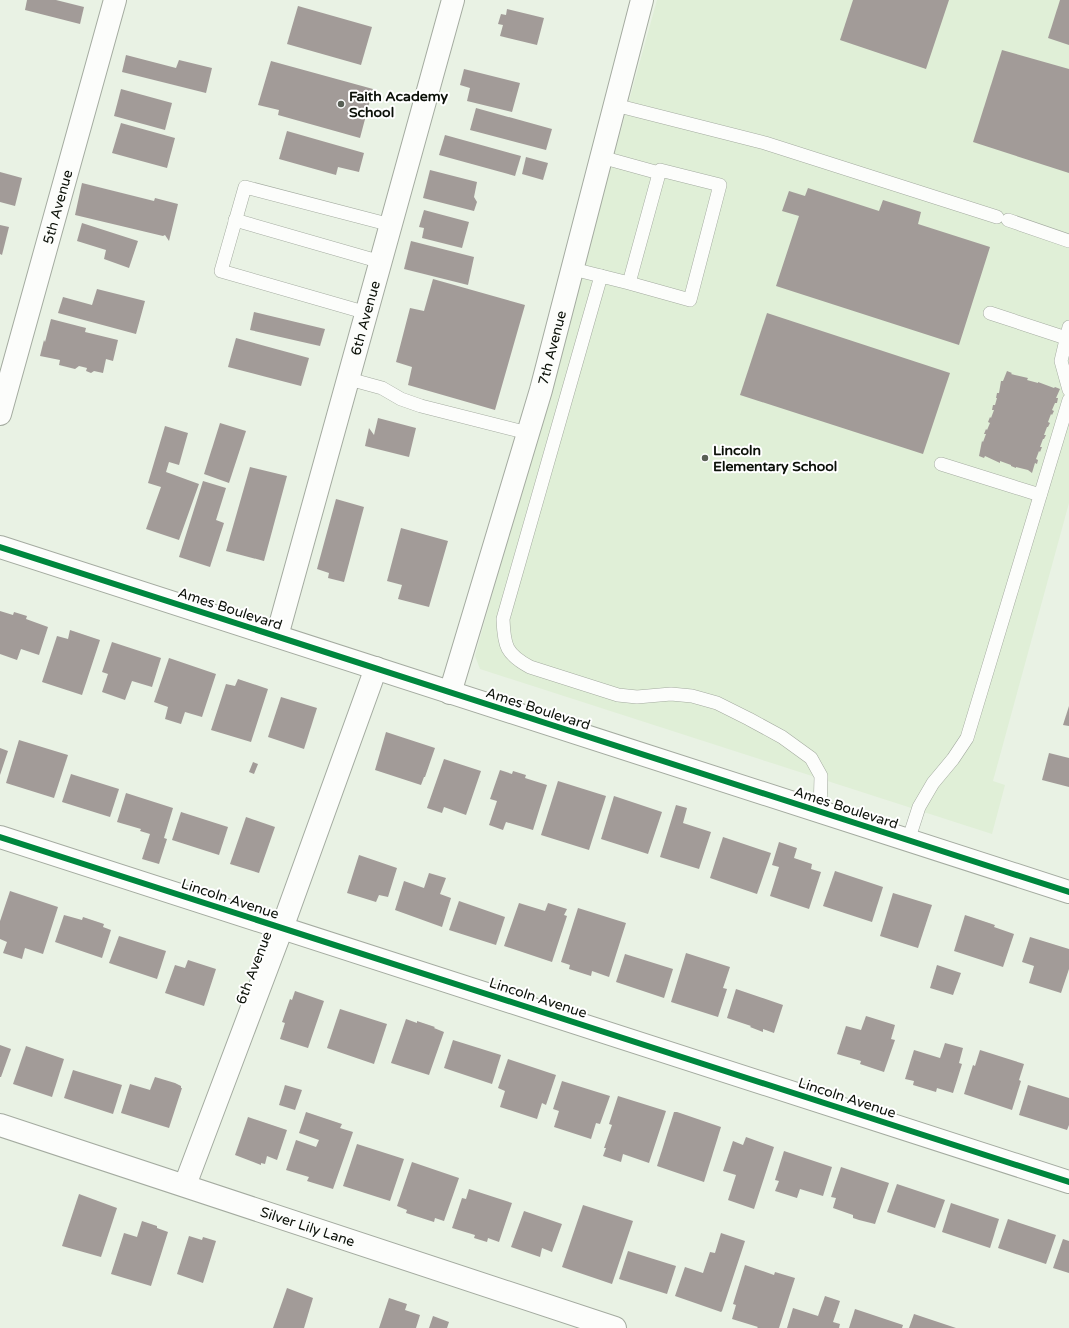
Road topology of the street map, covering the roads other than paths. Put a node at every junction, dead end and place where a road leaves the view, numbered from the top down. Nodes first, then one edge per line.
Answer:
1 (115, 0) edge
2 (453, 0) edge
3 (642, 0) edge
4 (615, 105) junction
5 (601, 158) junction
6 (659, 173) junction
7 (235, 220) junction
8 (391, 225) junction
9 (1069, 241) edge
10 (381, 262) junction
11 (573, 268) junction
12 (600, 276) junction
13 (629, 283) junction
14 (367, 313) junction
15 (990, 313) dead end
16 (1068, 333) edge
17 (349, 378) junction
18 (1069, 390) edge
19 (1069, 400) edge
20 (0, 414) edge
21 (528, 433) junction
22 (941, 464) dead end
23 (1040, 495) junction
24 (0, 547) edge
25 (277, 636) junction
26 (376, 668) junction
27 (450, 693) junction
28 (820, 813) junction
29 (0, 837) edge
30 (908, 841) junction
31 (1069, 892) edge
32 (282, 928) junction
33 (0, 1125) edge
34 (1069, 1182) edge
35 (185, 1185) junction
36 (615, 1328) edge

1 - 20 street, 5th Avenue
2 - 8 street, 6th Avenue
3 - 4 street, 7th Avenue
4 - 5 street, 7th Avenue
4 - 9 lane
5 - 6 lane
5 - 11 street, 7th Avenue
6 - 13 lane
6 - 13 lane
7 - 8 lane
7 - 10 lane
7 - 14 lane
8 - 10 street, 6th Avenue
10 - 14 street, 6th Avenue
11 - 12 lane
11 - 21 street, 7th Avenue
12 - 13 lane
12 - 28 lane
14 - 17 street, 6th Avenue
15 - 16 lane
16 - 18 lane
17 - 21 lane
17 - 25 street, 6th Avenue
19 - 23 lane
21 - 27 street, 7th Avenue
22 - 23 lane
23 - 30 lane
24 - 25 street, Ames Boulevard
25 - 26 street, Ames Boulevard
26 - 27 street, Ames Boulevard
26 - 32 street, 6th Avenue
27 - 28 street, Ames Boulevard
28 - 30 street, Ames Boulevard
29 - 32 street, Lincoln Avenue
30 - 31 street, Ames Boulevard
32 - 34 street, Lincoln Avenue
32 - 35 street, 6th Avenue
33 - 35 street, Silver Lily Lane
35 - 36 street, Silver Lily Lane

